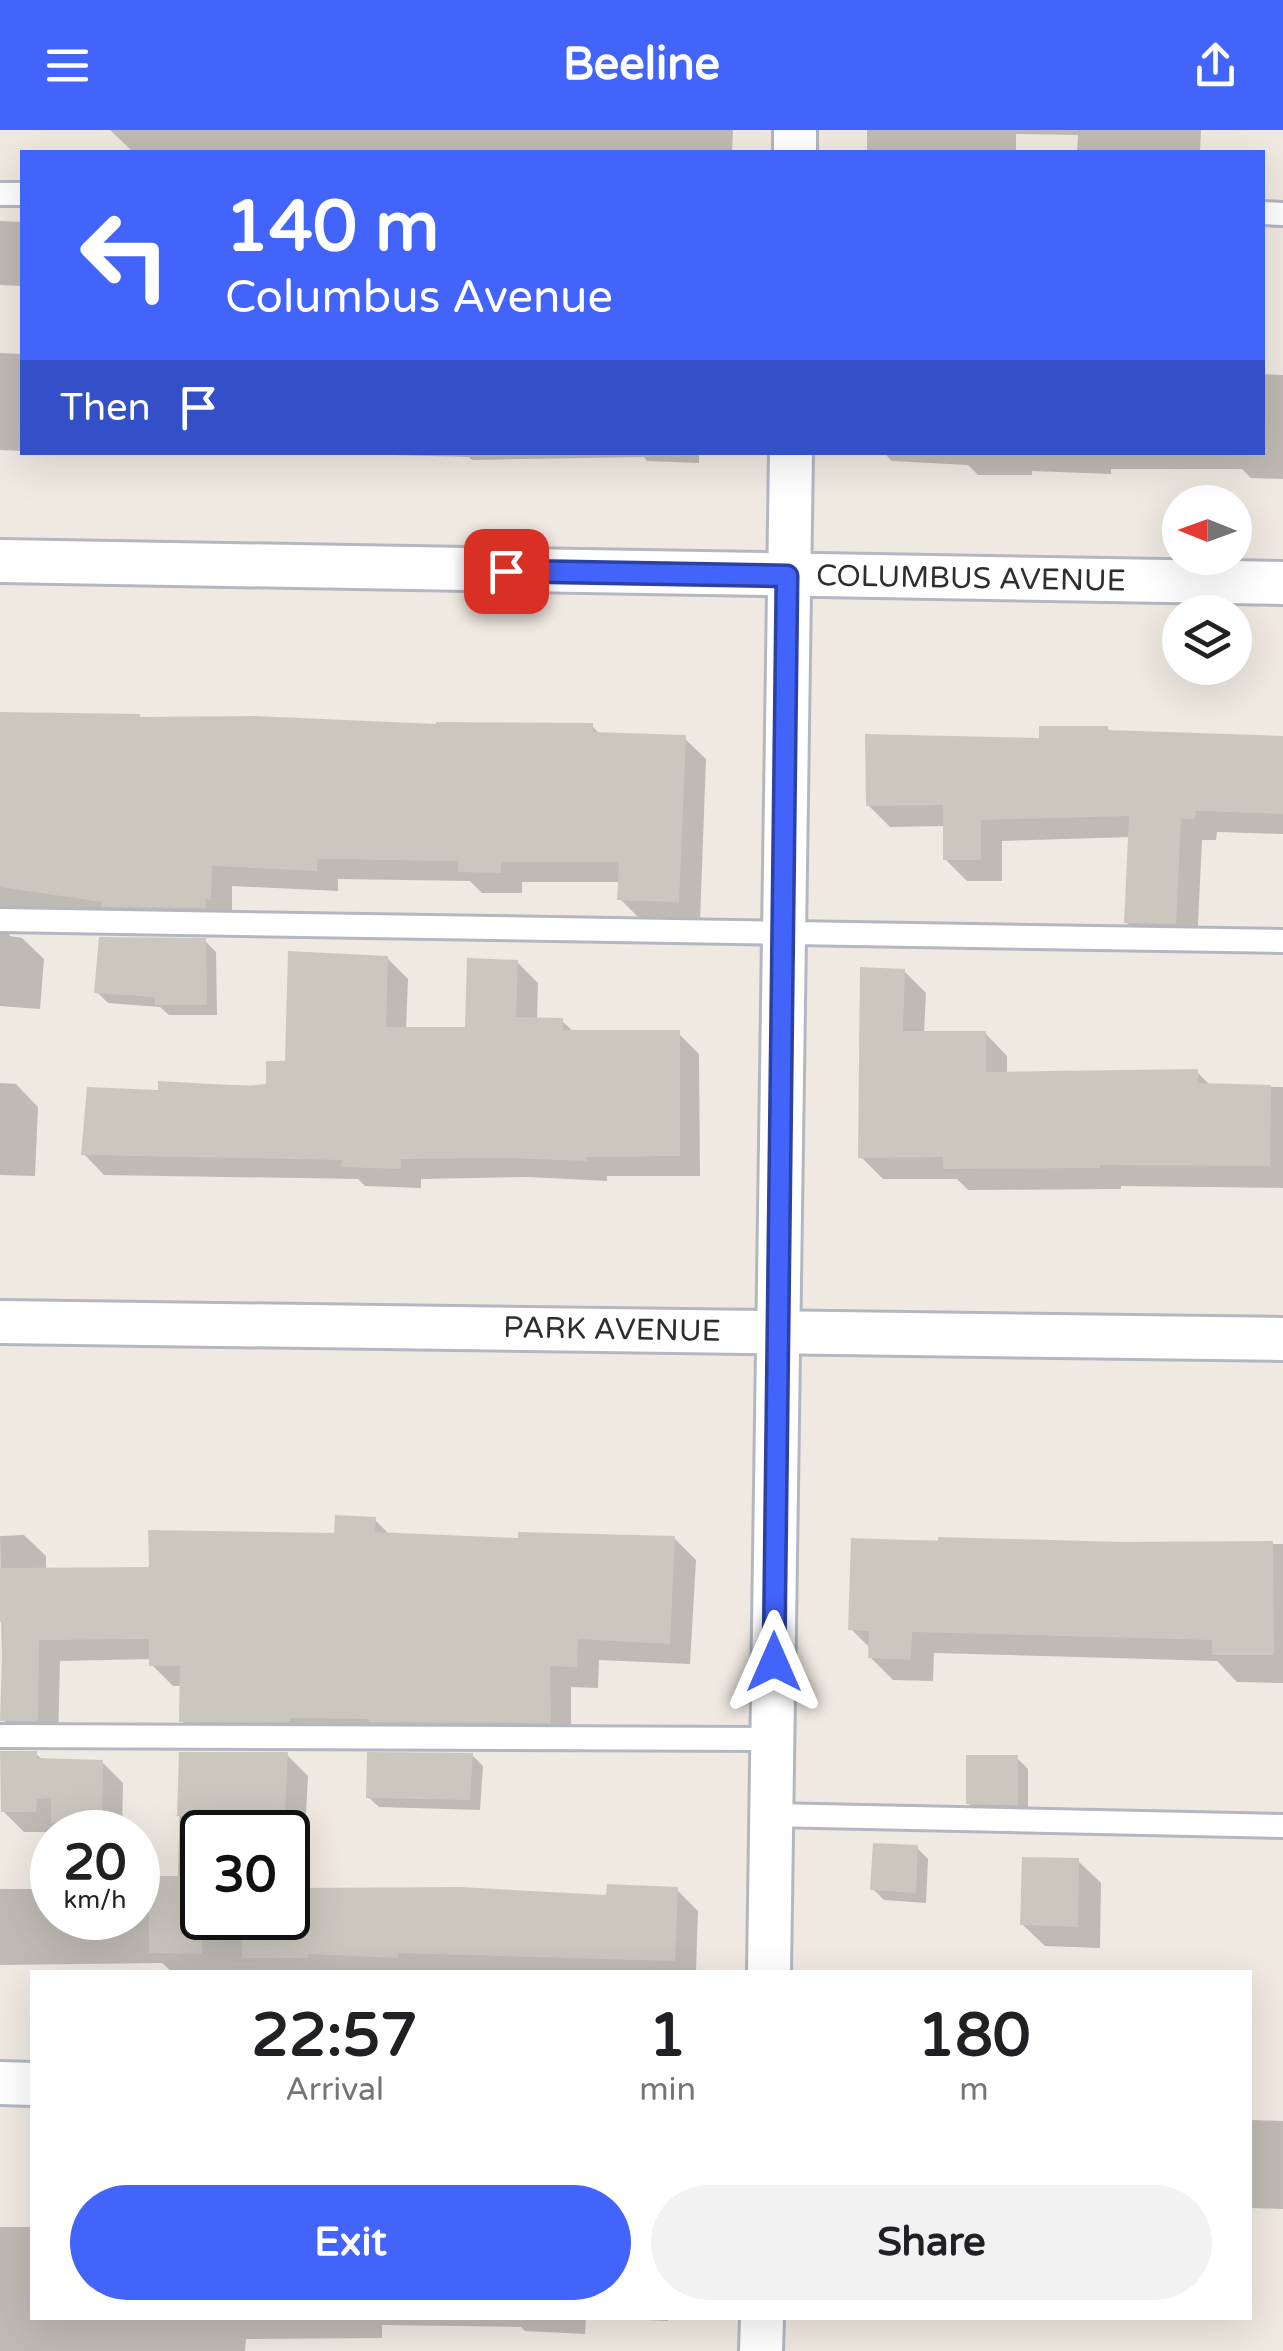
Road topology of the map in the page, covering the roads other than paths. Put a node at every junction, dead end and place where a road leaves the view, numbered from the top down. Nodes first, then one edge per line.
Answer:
1 (791, 455) edge
2 (0, 562) edge
3 (787, 576) junction
4 (1283, 584) edge
5 (0, 920) edge
6 (783, 934) junction
7 (1283, 941) edge
8 (0, 1322) edge
9 (776, 1330) junction
10 (1283, 1340) edge
11 (0, 1736) edge
12 (774, 1739) junction
13 (771, 1815) junction
14 (1283, 1826) edge
15 (769, 1970) edge
16 (0, 2084) edge
17 (30, 2084) edge
18 (762, 2320) edge
19 (761, 2351) edge

1 - 3 street
2 - 3 street, COLUMBUS AVENUE
3 - 4 street, COLUMBUS AVENUE
3 - 6 street
5 - 6 lane
6 - 7 lane
6 - 9 street
8 - 9 street, PARK AVENUE
9 - 10 street, PARK AVENUE
9 - 12 street
11 - 12 lane
12 - 13 street
13 - 14 lane
13 - 15 street
16 - 17 street
18 - 19 street

